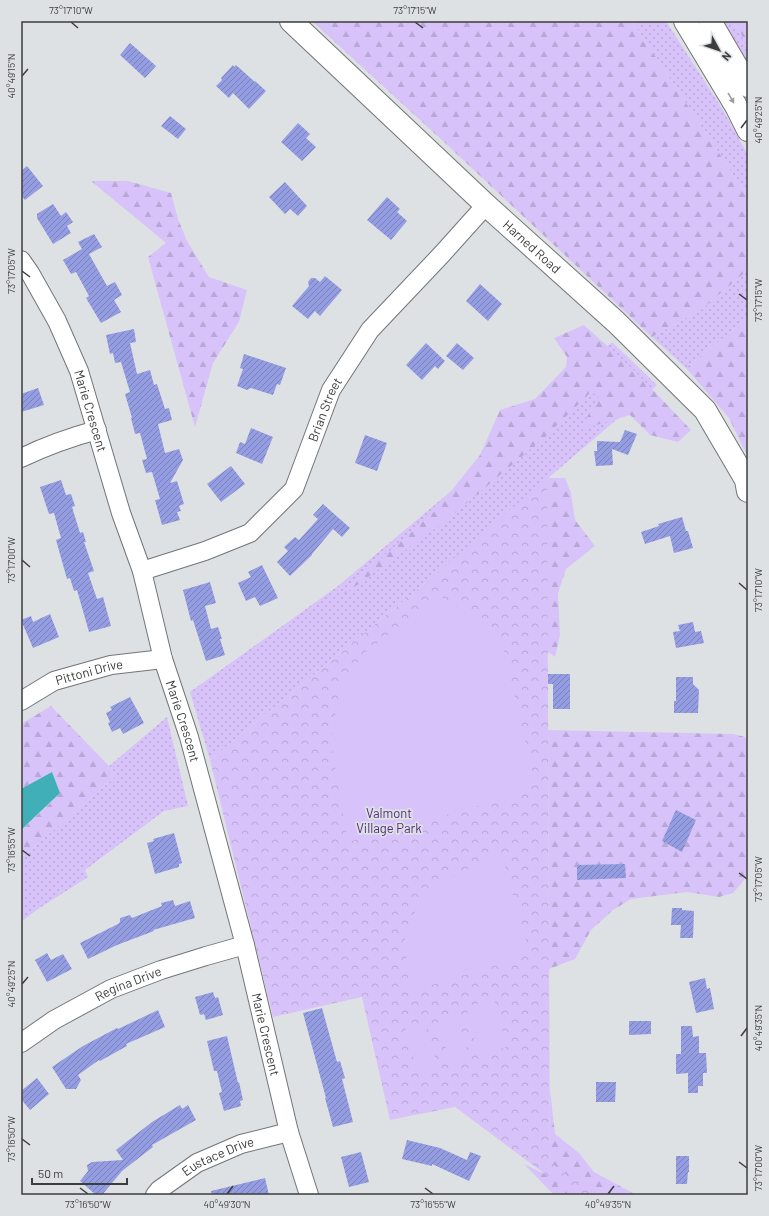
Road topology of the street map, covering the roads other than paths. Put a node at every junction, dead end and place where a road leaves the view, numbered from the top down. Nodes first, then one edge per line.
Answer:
1 (291, 21) edge
2 (685, 21) edge
3 (710, 21) edge
4 (748, 86) edge
5 (748, 130) edge
6 (486, 205) junction
7 (21, 260) edge
8 (97, 430) junction
9 (21, 458) edge
10 (748, 491) edge
11 (142, 571) junction
12 (163, 659) junction
13 (21, 701) edge
14 (245, 945) junction
15 (21, 1043) edge
16 (289, 1132) junction
17 (155, 1195) edge
18 (309, 1195) edge

1 - 6 main road, Harned Road
2 -> 5 main road
3 - 4 main road
6 - 10 main road, Harned Road
6 - 11 street, Brian Street
7 - 8 street, Marie Crescent
8 - 9 street
8 - 11 street, Marie Crescent
11 - 12 street, Marie Crescent
12 - 13 street, Pittoni Drive
12 - 14 street, Marie Crescent
14 - 15 street, Regina Drive
14 - 16 street, Marie Crescent
16 - 17 street, Eustace Drive
16 - 18 street, Marie Crescent

